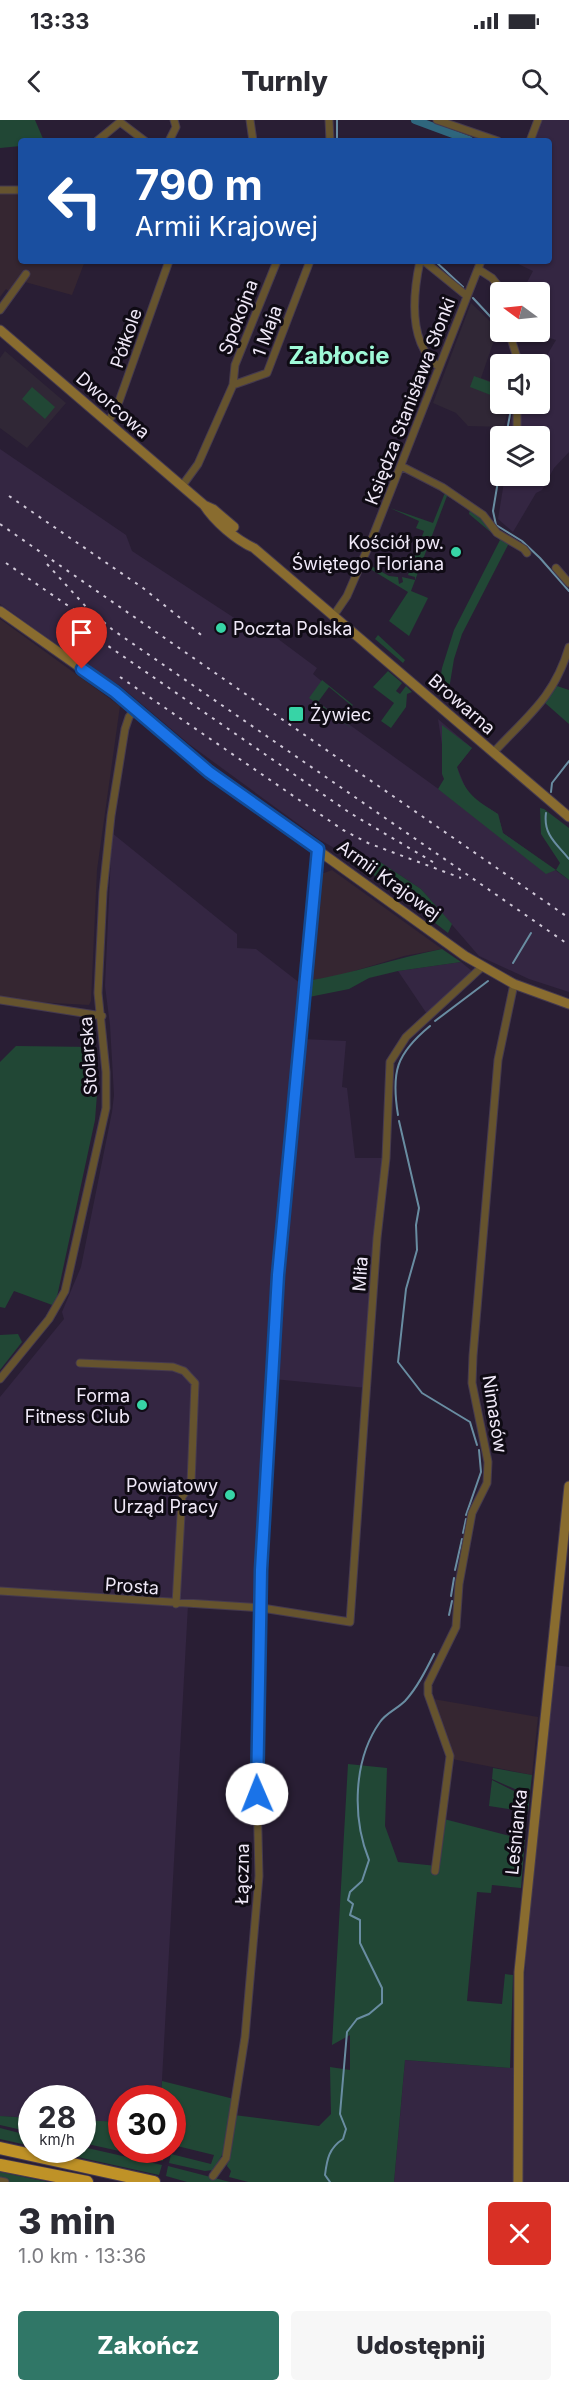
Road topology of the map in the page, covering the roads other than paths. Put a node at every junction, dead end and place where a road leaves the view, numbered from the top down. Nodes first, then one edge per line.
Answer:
1 (174, 120) edge
2 (250, 120) edge
3 (329, 120) edge
4 (437, 120) edge
5 (538, 120) edge
6 (101, 138) edge
7 (141, 138) edge
8 (170, 138) edge
9 (253, 138) edge
10 (330, 138) edge
11 (489, 138) edge
12 (531, 138) edge
13 (0, 190) edge
14 (18, 190) edge
15 (168, 264) edge
16 (276, 264) edge
17 (309, 264) edge
18 (421, 264) edge
19 (426, 264) edge
20 (480, 264) edge
21 (478, 269) junction
22 (26, 274) dead end
23 (495, 282) edge
24 (467, 296) junction
25 (0, 310) edge
26 (0, 331) edge
27 (439, 367) junction
28 (233, 385) junction
29 (108, 422) junction
30 (401, 466) junction
31 (182, 486) junction
32 (527, 553) dead end
33 (556, 568) dead end
34 (569, 583) edge
35 (0, 611) edge
36 (334, 615) junction
37 (569, 647) edge
38 (135, 710) junction
39 (493, 753) junction
40 (569, 817) edge
41 (318, 849) junction
42 (482, 967) junction
43 (514, 984) junction
44 (0, 1000) edge
45 (569, 1004) edge
46 (102, 1016) junction
47 (80, 1363) dead end
48 (0, 1379) edge
49 (569, 1486) edge
50 (0, 1591) edge
51 (176, 1604) junction
52 (262, 1608) junction
53 (350, 1622) joint
54 (435, 1871) dead end
55 (0, 2148) edge
56 (0, 2165) edge
57 (213, 2176) dead end
58 (0, 2181) edge
59 (5, 2182) edge
60 (87, 2182) edge
61 (154, 2182) edge
62 (518, 2182) edge

1 - 8 street
2 - 9 street
3 - 10 street
4 - 11 street
5 - 12 street
6 - 7 street
13 - 14 street
15 - 29 street, Półkole
16 - 28 street, Spokojna
17 - 28 street, 1 Maja
18 - 27 street
19 - 24 street
20 - 21 street, Księdza Stanisława Słonki
21 - 23 street
21 - 24 street, Księdza Stanisława Słonki
22 - 25 street
24 - 27 street, Księdza Stanisława Słonki
26 - 29 street, Dworcowa
27 - 30 street, Księdza Stanisława Słonki
28 - 31 street
29 - 31 street, Dworcowa
30 - 32 street
30 - 36 street, Księdza Stanisława Słonki
31 - 36 street, Dworcowa
33 - 34 street
35 - 38 street, Armii Krajowej
36 - 39 street, Browarna
37 - 39 street
38 - 41 street, Armii Krajowej
38 - 46 street, Stolarska
39 - 40 street, Browarna
41 - 42 street, Armii Krajowej
41 - 52 street, Łączna
42 - 43 street, Armii Krajowej
42 - 53 street, Miła
43 - 45 street, Armii Krajowej
43 - 54 street, Nimasów
44 - 46 street
46 - 48 street, Stolarska
47 - 51 street
49 - 62 street, Leśnianka
50 - 51 street, Prosta
51 - 52 street, Prosta
52 - 53 street, Prosta
52 - 57 street, Łączna
55 - 61 highway
56 - 60 highway
58 - 59 street

